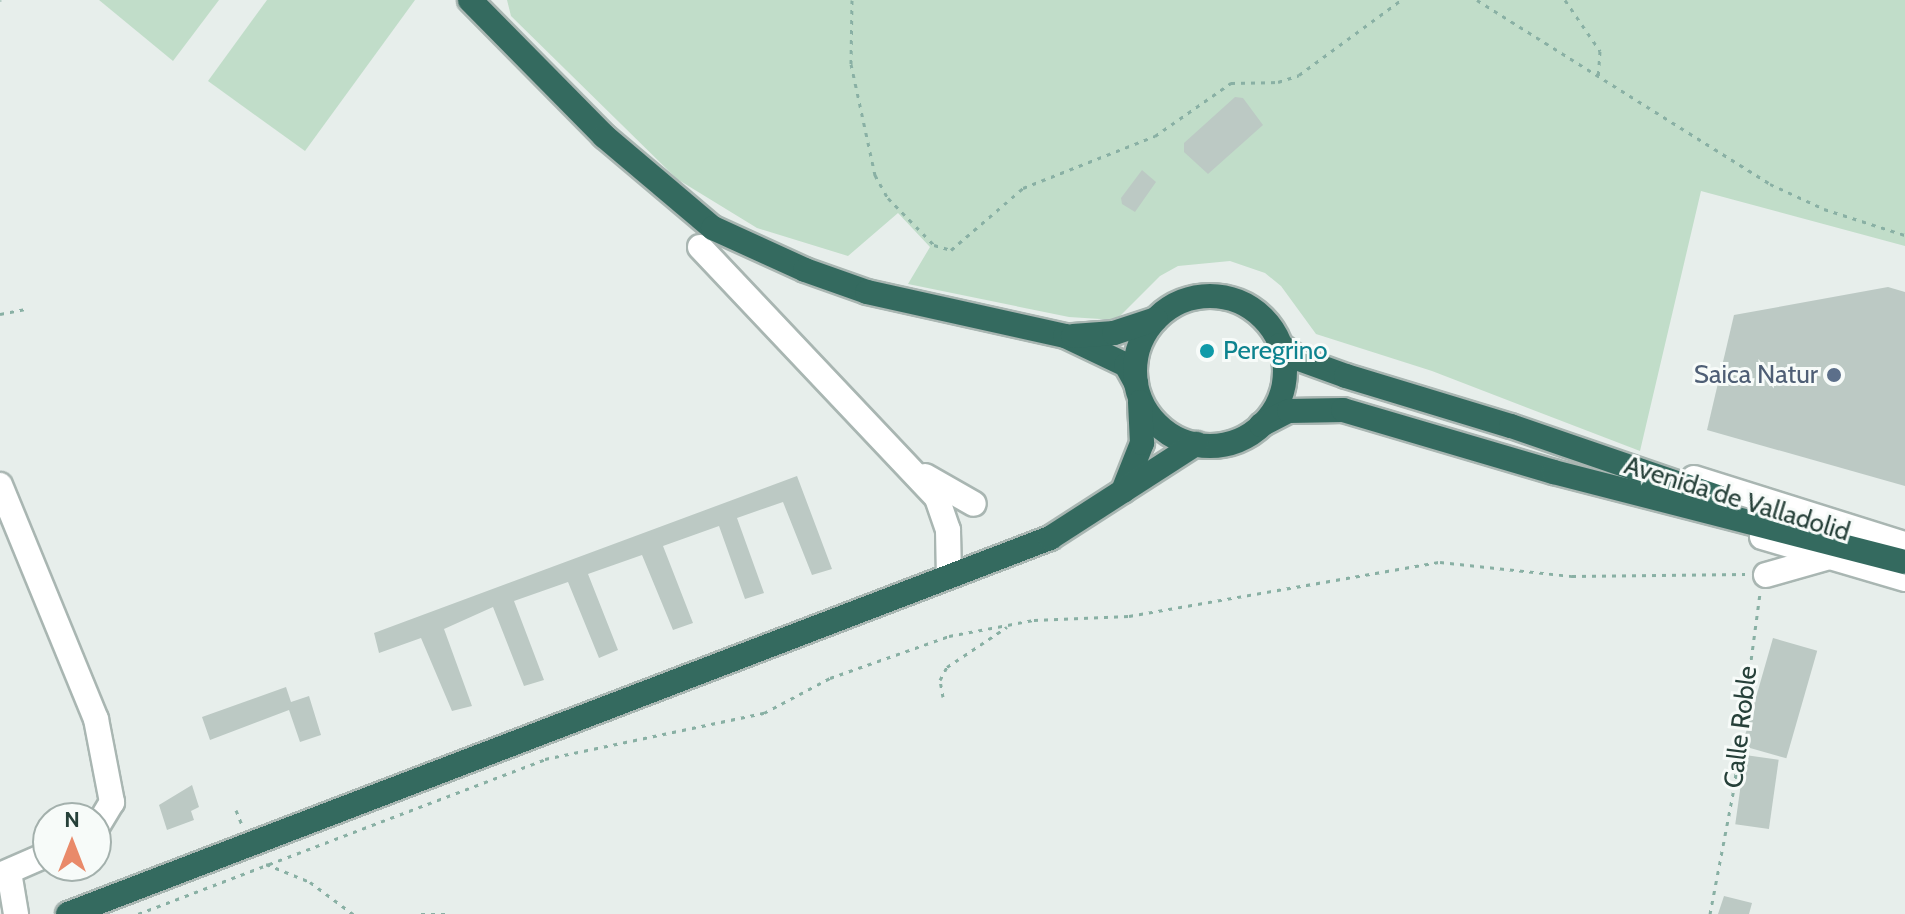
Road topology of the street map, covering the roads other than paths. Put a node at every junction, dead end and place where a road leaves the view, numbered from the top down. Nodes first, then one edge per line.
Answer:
1 (470, 0) edge
2 (700, 247) dead end
3 (1156, 319) junction
4 (1065, 336) junction
5 (1280, 345) junction
6 (1138, 391) junction
7 (1261, 425) junction
8 (1196, 444) junction
9 (1601, 455) junction
10 (912, 469) junction
11 (1554, 472) junction
12 (0, 485) edge
13 (1123, 491) junction
14 (974, 504) dead end
15 (1776, 541) junction
16 (1905, 544) edge
17 (1873, 553) junction
18 (1830, 557) junction
19 (1905, 562) edge
20 (949, 576) junction
21 (1905, 579) edge
22 (112, 802) edge
23 (32, 861) edge
24 (4, 873) edge
25 (16, 914) edge
26 (68, 914) edge

1 - 4 highway
2 - 10 street
3 - 4 highway
3 - 5 highway
3 - 6 highway
4 - 6 highway
5 - 7 highway
5 - 9 highway
6 - 8 highway
6 - 13 highway
7 - 8 highway
7 - 11 highway
8 - 13 highway
9 - 16 street, Avenida de Valladolid
9 - 17 highway
10 - 14 street
10 - 20 street
11 - 15 street, Avenida de Valladolid
11 - 17 highway
12 - 22 street
13 - 20 highway
15 - 18 street, Avenida de Valladolid
15 - 18 street
17 - 19 highway, Avenida de Valladolid
18 - 21 street, Avenida de Valladolid
20 - 26 highway
23 - 24 street
24 - 25 street

